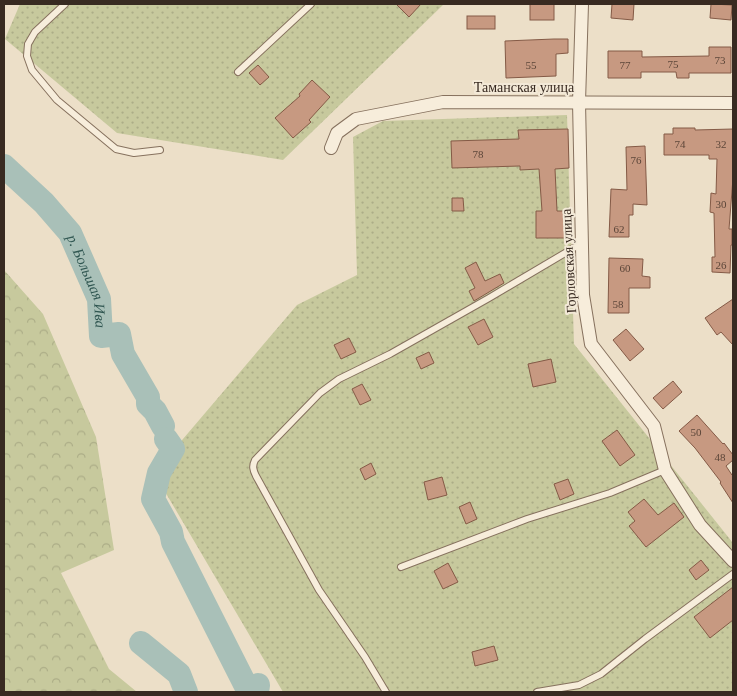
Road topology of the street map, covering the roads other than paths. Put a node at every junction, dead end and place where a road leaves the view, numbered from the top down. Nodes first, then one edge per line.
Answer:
1 (65, 4) edge
2 (311, 4) edge
3 (582, 4) edge
4 (238, 72) dead end
5 (579, 102) junction
6 (733, 103) edge
7 (331, 148) dead end
8 (160, 150) dead end
9 (582, 243) junction
10 (665, 470) junction
11 (733, 561) edge
12 (401, 567) dead end
13 (733, 574) edge
14 (386, 692) edge
15 (537, 692) edge

1 - 8 lane
2 - 4 lane
3 - 5 street, Горловская улица
5 - 6 street, Таманская улица
5 - 7 street, Таманская улица
5 - 9 street, Горловская улица
9 - 10 street, Горловская улица
9 - 14 lane
10 - 11 street, Горловская улица
10 - 12 lane
13 - 15 lane

